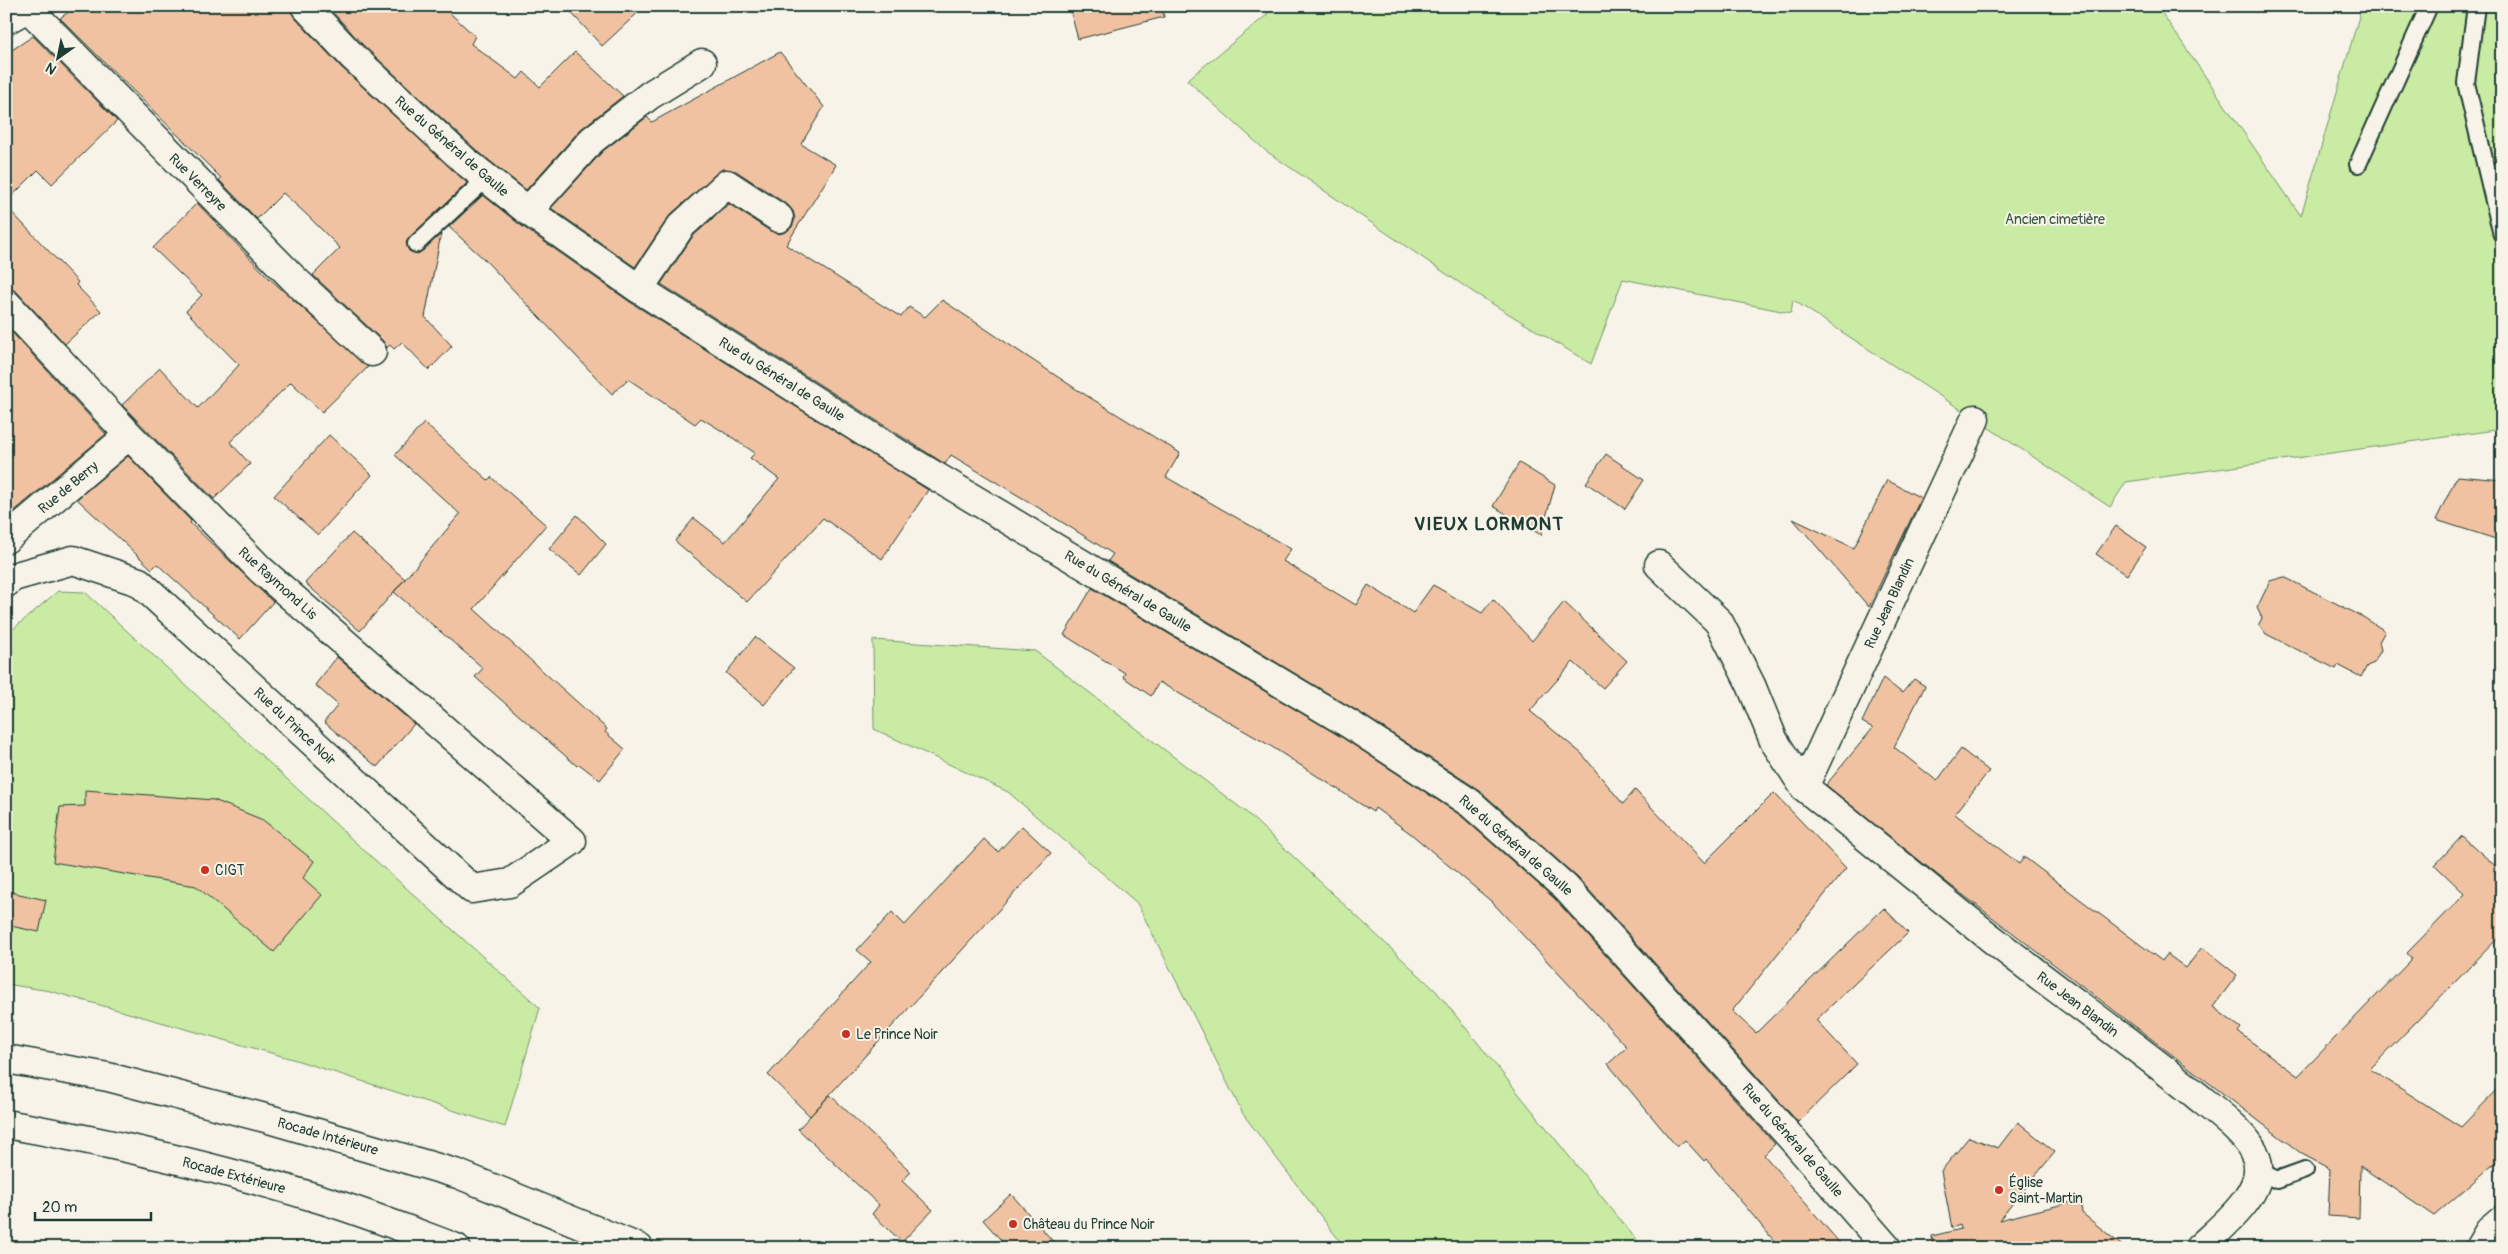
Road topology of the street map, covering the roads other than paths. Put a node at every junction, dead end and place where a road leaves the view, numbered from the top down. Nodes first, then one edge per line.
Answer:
1 (305, 6) edge
2 (2429, 6) edge
3 (2476, 6) edge
4 (21, 12) edge
5 (702, 63) dead end
6 (2358, 164) dead end
7 (487, 178) junction
8 (528, 211) junction
9 (779, 218) dead end
10 (2502, 235) edge
11 (416, 244) dead end
12 (639, 289) junction
13 (6, 303) edge
14 (372, 352) dead end
15 (1975, 419) dead end
16 (129, 435) junction
17 (6, 539) edge
18 (1658, 565) dead end
19 (6, 583) edge
20 (1804, 787) junction
21 (572, 841) joint
22 (6, 1059) edge
23 (6, 1124) edge
24 (2305, 1170) dead end
25 (2259, 1171) junction
26 (2502, 1220) edge
27 (456, 1248) edge
28 (639, 1248) edge
29 (1887, 1248) edge
30 (2199, 1248) edge
31 (2479, 1248) edge

1 - 7 main road, Rue du Général de Gaulle
2 - 6 lane
3 - 10 lane
4 - 14 main road, Rue Verreyre
5 - 8 main road
7 - 8 main road, Rue du Général de Gaulle
7 - 11 lane
8 - 12 main road, Rue du Général de Gaulle
9 - 12 main road
12 - 29 main road, Rue du Général de Gaulle
13 - 16 main road, Rue Raymond Lis
15 - 20 main road, Rue Jean Blandin
16 - 17 main road, Rue de Berry
16 - 21 main road, Rue Raymond Lis
18 - 20 main road, Rue Jean Blandin
19 - 21 main road, Rue du Prince Noir
20 - 25 main road, Rue Jean Blandin
22 - 28 main road, Rocade Intérieure
23 - 27 main road, Rocade Extérieure
24 - 25 lane
25 - 30 main road
26 - 31 main road

